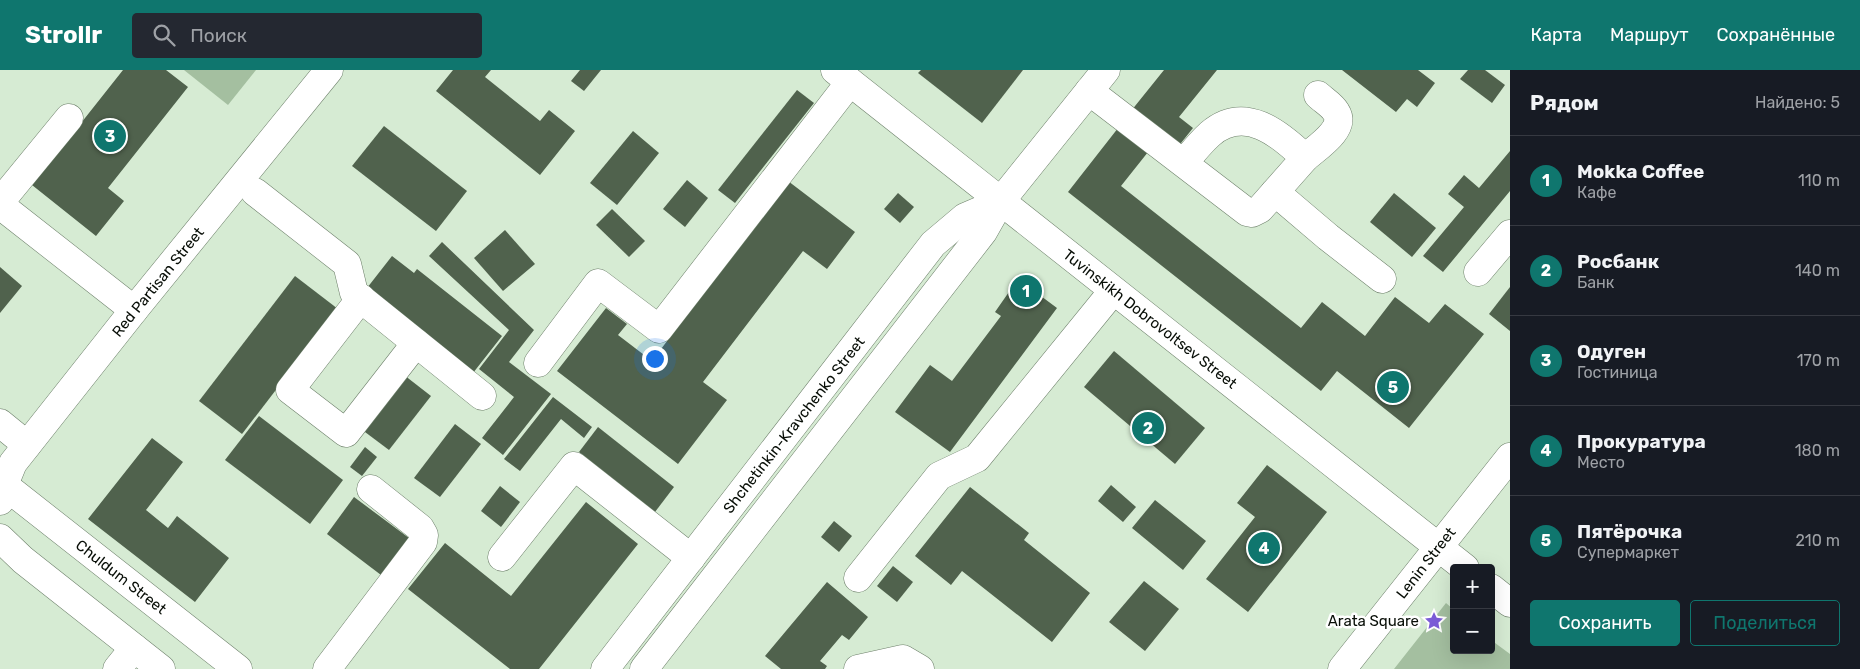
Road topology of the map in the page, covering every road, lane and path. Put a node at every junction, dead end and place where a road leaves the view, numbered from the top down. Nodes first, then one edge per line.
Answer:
1 (329, 70) edge
2 (1106, 70) edge
3 (843, 76) edge
4 (1089, 91) junction
5 (1318, 95) dead end
6 (69, 118) dead end
7 (1305, 158) junction
8 (1184, 163) junction
9 (255, 192) dead end
10 (1275, 192) junction
11 (1000, 202) junction
12 (0, 203) edge
13 (1510, 234) edge
14 (1478, 272) dead end
15 (1382, 280) dead end
16 (1113, 291) junction
17 (361, 298) junction
18 (134, 310) junction
19 (416, 343) junction
20 (538, 363) dead end
21 (482, 396) dead end
22 (0, 423) edge
23 (27, 445) junction
24 (1510, 457) edge
25 (371, 489) dead end
26 (2, 493) edge
27 (0, 538) edge
28 (1438, 547) junction
29 (502, 557) dead end
30 (691, 558) junction
31 (1460, 564) edge
32 (858, 578) dead end
33 (1495, 591) edge
34 (1510, 603) edge
35 (134, 648) junction
36 (117, 669) edge
37 (160, 669) edge
38 (238, 669) edge
39 (327, 669) edge
40 (605, 669) edge
41 (644, 669) edge
42 (858, 669) edge
43 (920, 669) edge
44 (1342, 669) edge

1 - 18 street, Red Partisan Street
2 - 4 street, Shchetinkin-Kravchenko Street
3 - 11 street, Tuvinskikh Dobrovoltsev Street
3 - 20 street
4 - 8 street
4 - 11 street, Shchetinkin-Kravchenko Street
5 - 7 street
6 - 12 street
7 - 8 street
7 - 10 street
8 - 10 street
9 - 17 street
10 - 15 street
11 - 16 street, Tuvinskikh Dobrovoltsev Street
11 - 30 street, Shchetinkin-Kravchenko Street
11 - 41 street, Shchetinkin-Kravchenko Street
12 - 18 street
13 - 14 street
16 - 28 street, Tuvinskikh Dobrovoltsev Street
16 - 32 street
17 - 19 street
17 - 19 street
18 - 23 street, Red Partisan Street
19 - 21 street
22 - 23 street
23 - 26 street, Red Partisan Street
24 - 28 street, Lenin Street
25 - 39 street
26 - 38 street, Chuldum Street
27 - 35 street
28 - 31 street, Tuvinskikh Dobrovoltsev Street
28 - 44 street, Lenin Street
29 - 30 street
30 - 40 street, Shchetinkin-Kravchenko Street
33 - 34 street
35 - 36 street
35 - 37 street
42 - 43 street

